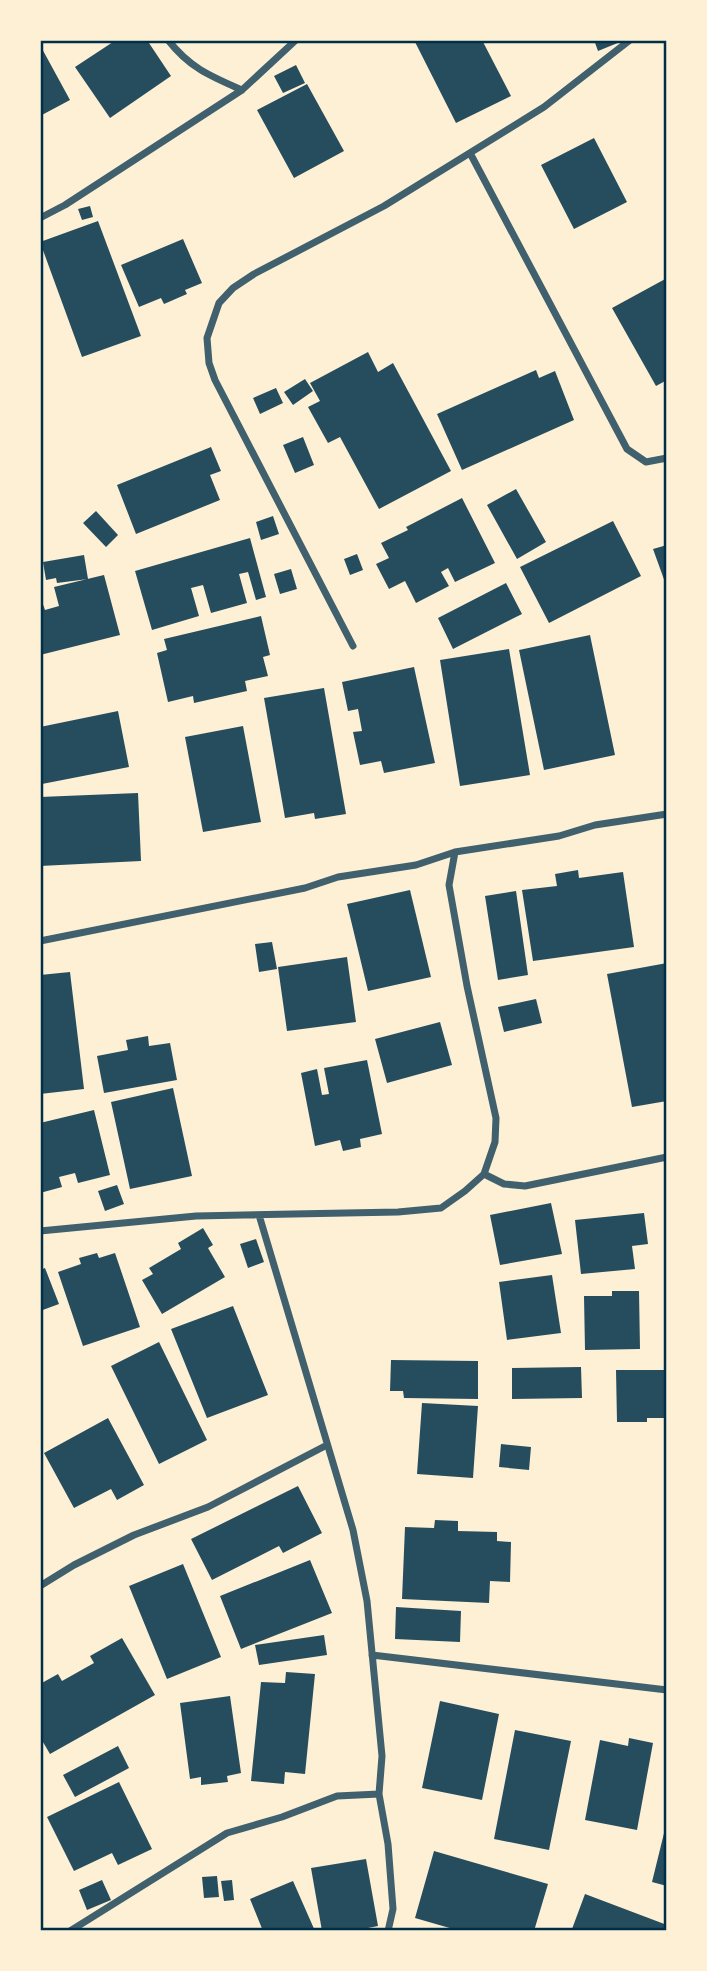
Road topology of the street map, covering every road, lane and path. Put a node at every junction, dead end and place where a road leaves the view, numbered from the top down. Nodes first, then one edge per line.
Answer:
1 (168, 40) edge
2 (296, 40) edge
3 (630, 40) edge
4 (242, 90) junction
5 (470, 153) junction
6 (40, 218) edge
7 (667, 458) edge
8 (353, 646) dead end
9 (667, 814) edge
10 (455, 852) junction
11 (40, 941) edge
12 (667, 1157) edge
13 (484, 1174) junction
14 (260, 1215) junction
15 (40, 1231) edge
16 (327, 1445) junction
17 (40, 1586) edge
18 (372, 1655) junction
19 (667, 1690) edge
20 (379, 1794) junction
21 (71, 1931) edge
22 (388, 1931) edge

1 - 4 street
2 - 4 street
3 - 5 street
4 - 6 street
5 - 7 street
5 - 8 street
9 - 10 street
10 - 11 street
10 - 13 street
12 - 13 street
13 - 14 street
14 - 15 street
14 - 16 street
16 - 17 street
16 - 18 street
18 - 19 street
18 - 20 street
20 - 21 street
20 - 22 street

